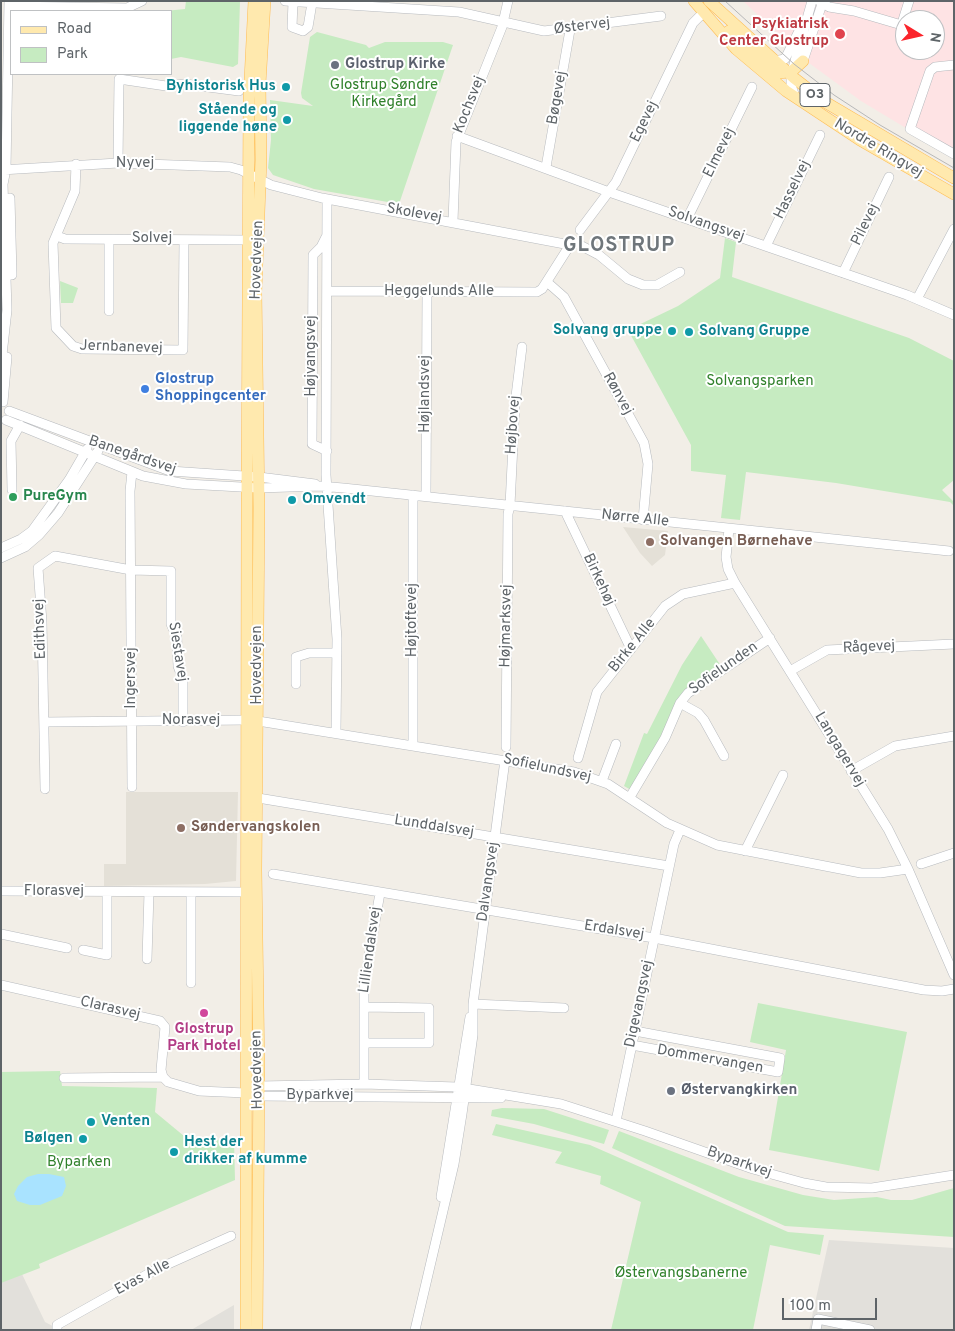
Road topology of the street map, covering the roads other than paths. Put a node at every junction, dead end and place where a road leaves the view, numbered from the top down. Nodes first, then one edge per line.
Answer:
1 (254, 1) edge
2 (265, 1) edge
3 (285, 1) edge
4 (508, 1) edge
5 (694, 1) edge
6 (812, 1) edge
7 (836, 1) edge
8 (141, 2) edge
9 (293, 2) edge
10 (822, 2) edge
11 (312, 3) junction
12 (337, 3) edge
13 (9, 4) edge
14 (420, 5) edge
15 (706, 6) edge
16 (854, 11) junction
17 (661, 16) dead end
18 (895, 21) edge
19 (503, 22) junction
20 (570, 30) junction
21 (774, 61) junction
22 (803, 61) junction
23 (954, 65) edge
24 (791, 73) junction
25 (752, 87) dead end
26 (240, 91) dead end
27 (797, 99) junction
28 (867, 128) junction
29 (820, 135) dead end
30 (457, 136) junction
31 (954, 154) edge
32 (118, 163) junction
33 (76, 164) junction
34 (546, 167) junction
35 (4, 169) edge
36 (249, 174) junction
37 (920, 174) junction
38 (890, 177) dead end
39 (954, 178) edge
40 (260, 180) junction
41 (954, 188) edge
42 (608, 192) junction
43 (954, 194) edge
44 (327, 199) junction
45 (687, 219) junction
46 (452, 221) junction
47 (954, 229) edge
48 (580, 230) dead end
49 (327, 234) junction
50 (57, 236) junction
51 (109, 240) junction
52 (184, 240) junction
53 (249, 240) junction
54 (570, 245) junction
55 (766, 246) junction
56 (316, 252) junction
57 (327, 262) junction
58 (680, 272) dead end
59 (843, 272) junction
60 (547, 282) junction
61 (327, 291) junction
62 (427, 292) junction
63 (917, 299) junction
64 (110, 311) dead end
65 (953, 313) edge
66 (6, 330) edge
67 (522, 346) dead end
68 (1, 364) edge
69 (2, 401) edge
70 (5, 418) edge
71 (20, 425) junction
72 (90, 442) junction
73 (102, 446) junction
74 (327, 451) junction
75 (86, 452) junction
76 (95, 456) junction
77 (132, 472) junction
78 (253, 482) junction
79 (324, 486) junction
80 (12, 490) dead end
81 (413, 495) junction
82 (426, 496) junction
83 (510, 505) junction
84 (565, 511) junction
85 (643, 520) junction
86 (729, 529) junction
87 (1, 548) edge
88 (952, 553) edge
89 (1, 558) edge
90 (131, 570) junction
91 (735, 583) junction
92 (770, 638) junction
93 (954, 644) edge
94 (630, 649) junction
95 (337, 653) junction
96 (790, 671) junction
97 (296, 684) dead end
98 (680, 703) junction
99 (253, 720) junction
100 (132, 721) junction
101 (44, 722) junction
102 (183, 722) junction
103 (336, 732) junction
104 (954, 736) edge
105 (616, 744) dead end
106 (413, 746) junction
107 (506, 747) dead end
108 (724, 756) dead end
109 (578, 758) dead end
110 (505, 760) junction
111 (851, 771) junction
112 (783, 775) dead end
113 (602, 781) junction
114 (132, 787) dead end
115 (45, 789) dead end
116 (258, 793) junction
117 (630, 797) junction
118 (680, 830) junction
119 (495, 837) junction
120 (745, 851) junction
121 (954, 853) edge
122 (921, 864) dead end
123 (669, 866) junction
124 (908, 869) junction
125 (273, 874) dead end
126 (1, 891) edge
127 (107, 892) junction
128 (148, 892) junction
129 (191, 892) junction
130 (248, 892) junction
131 (380, 893) junction
132 (485, 910) junction
133 (1, 934) edge
134 (654, 938) junction
135 (66, 948) dead end
136 (83, 950) dead end
137 (147, 959) dead end
138 (954, 975) edge
139 (191, 983) dead end
140 (1, 985) edge
141 (954, 989) edge
142 (473, 1004) junction
143 (364, 1007) junction
144 (564, 1008) dead end
145 (635, 1030) junction
146 (364, 1043) junction
147 (632, 1045) junction
148 (163, 1077) junction
149 (64, 1078) dead end
150 (364, 1084) junction
151 (462, 1088) junction
152 (258, 1091) junction
153 (246, 1092) junction
154 (529, 1097) junction
155 (460, 1098) junction
156 (616, 1121) junction
157 (954, 1175) edge
158 (231, 1236) dead end
159 (57, 1327) edge
160 (246, 1330) edge
161 (257, 1330) edge
162 (414, 1330) edge
163 (816, 1330) edge
164 (870, 1330) edge

1 - 36 main road, Hovedvejen
2 - 40 main road, Hovedvejen
3 - 9 street, Østervej
4 - 19 street
5 - 15 main road, Nordre Ringvej / O3
6 - 21 street
6 - 24 street
7 - 16 street
8 - 13 street
9 - 11 street, Østervej
9 - 11 street
10 - 16 street
10 - 22 street
11 - 12 street, Østervej
12 - 14 street, Østervej
13 - 35 street
14 - 19 street, Østervej
15 - 21 main road, Nordre Ringvej / O3
15 - 24 main road
15 - 27 main road, Nordre Ringvej / O3
15 - 42 street, Egevej
16 - 18 street
17 - 20 street, Østervej
19 - 20 street, Østervej
19 - 30 street, Kochsvej
20 - 34 street, Bøgevej
21 - 24 main road, Nordre Ringvej / O3
22 - 24 main road
22 - 28 main road
23 - 31 street
24 - 27 street
24 - 28 main road, Nordre Ringvej / O3
25 - 45 street, Elmevej
26 - 32 street
27 - 37 main road, Nordre Ringvej / O3
28 - 39 main road, Nordre Ringvej / O3
29 - 55 street, Hasselvej
30 - 34 street, Solvangsvej
30 - 46 street, Kochsvej
32 - 33 street, Nyvej
32 - 36 street, Nyvej
33 - 35 street, Nyvej
33 - 50 street, Jernbanevej
34 - 42 street, Solvangsvej
35 - 66 street
36 - 40 street, Nyvej
36 - 53 main road, Hovedvejen
37 - 41 main road
37 - 43 main road, Nordre Ringvej / O3
38 - 59 street, Pilevej
40 - 44 street, Skolevej
40 - 78 main road, Hovedvejen
42 - 45 street, Solvangsvej
42 - 48 street, Egevej
44 - 46 street, Skolevej
44 - 49 street, Højvangsvej
45 - 55 street, Solvangsvej
46 - 54 street, Skolevej
47 - 63 street
49 - 56 street, Højvangsvej
49 - 57 street, Højvangsvej
50 - 51 street, Solvej
50 - 52 street, Jernbanevej
51 - 52 street, Solvej
51 - 64 street
52 - 53 street, Solvej
53 - 78 main road, Hovedvejen
54 - 58 street, Skolevej
54 - 60 street
55 - 59 street, Solvangsvej
56 - 57 street
56 - 74 street, Højvangsvej
57 - 61 street, Højvangsvej
59 - 63 street, Solvangsvej
60 - 62 street, Heggelunds Alle
60 - 85 street, Rønvej
61 - 62 street, Heggelunds Alle
61 - 74 street, Højvangsvej
62 - 82 street, Højlandsvej
63 - 65 street, Solvangsvej
66 - 68 street
66 - 69 street
67 - 83 street, Højbovej
69 - 70 street
70 - 71 street, Banegårdsvej
70 - 72 street, Banegårdsvej
71 - 75 street, Banegårdsvej
71 - 80 street
72 - 73 street, Banegårdsvej
72 - 75 street
73 - 76 street
73 - 78 street, Banegårdsvej
74 - 79 street, Højvangsvej
75 - 76 street, Banegårdsvej
75 - 87 street
76 - 77 street, Banegårdsvej
76 - 89 street
77 - 78 street, Banegårdsvej
77 - 90 street
78 - 79 street, Nørre Alle
78 - 99 main road, Hovedvejen
79 - 81 street, Nørre Alle
79 - 95 street, Højvangsvej
81 - 82 street, Nørre Alle
81 - 106 street, Højtoftevej
82 - 83 street, Nørre Alle
83 - 84 street, Nørre Alle
83 - 107 street, Højmarksvej
84 - 85 street, Nørre Alle
84 - 94 street, Birkehøj
85 - 86 street, Nørre Alle
86 - 88 street, Nørre Alle
86 - 91 street, Langagervej
90 - 100 street, Ingersvej
90 - 101 street, Edithsvej
90 - 102 street, Siestavej
91 - 92 street, Langagervej
91 - 94 street, Birke Alle
92 - 96 street, Langagervej
92 - 98 street, Sofielunden
93 - 96 street, Rågevej
94 - 109 street, Birke Alle
95 - 97 street
95 - 103 street, Højvangsvej
96 - 111 street, Langagervej
98 - 108 street, Sofielunden
98 - 117 street, Sofielunden
99 - 102 street, Norasvej
99 - 103 street, Sofielundsvej
99 - 116 main road, Hovedvejen
99 - 130 main road, Hovedvejen
100 - 101 street, Norasvej
100 - 102 street, Norasvej
100 - 114 street, Ingersvej
101 - 115 street, Edithsvej
103 - 106 street, Sofielundsvej
104 - 111 street
105 - 113 street
106 - 110 street, Sofielundsvej
110 - 113 street, Sofielundsvej
110 - 119 street, Dalvangsvej
111 - 124 street, Langagervej
112 - 120 street
113 - 117 street, Sofielundsvej
116 - 119 street, Lunddalsvej
116 - 152 main road, Hovedvejen
117 - 118 street, Sofielundsvej
118 - 120 street, Sofielundsvej
118 - 123 street, Digevangsvej
119 - 123 street, Lunddalsvej
119 - 132 street, Dalvangsvej
120 - 124 street, Sofielundsvej
121 - 122 street
123 - 134 street, Digevangsvej
124 - 138 street, Langagervej
125 - 131 street, Erdalsvej
126 - 127 street, Florasvej
127 - 128 street, Florasvej
127 - 136 street
128 - 129 street, Florasvej
128 - 137 street
129 - 130 street, Florasvej
129 - 139 street
130 - 153 main road, Hovedvejen
131 - 132 street, Erdalsvej
131 - 143 street, Lilliendalsvej
132 - 134 street, Erdalsvej
132 - 142 street, Dalvangsvej
133 - 135 street
134 - 141 street, Erdalsvej
134 - 145 street, Digevangsvej
140 - 148 street, Clarasvej
142 - 144 street
142 - 151 street, Dalvangsvej
143 - 146 street, Lilliendalsvej
143 - 146 street, Lilliendalsvej
145 - 147 street, Digevangsvej
145 - 147 street, Dommervangen
146 - 150 street, Lilliendalsvej
147 - 156 street, Digevangsvej
148 - 149 street
148 - 153 street, Byparkvej
150 - 151 street, Byparkvej
150 - 152 street, Byparkvej
151 - 154 street, Byparkvej
151 - 155 street, Dalvangsvej
152 - 153 street, Byparkvej
152 - 155 street, Byparkvej
152 - 161 main road, Hovedvejen
153 - 160 main road, Hovedvejen
154 - 155 street, Byparkvej
154 - 156 street, Byparkvej
155 - 162 street, Dalvangsvej
156 - 157 street, Byparkvej
158 - 159 street, Evas Alle
163 - 164 street

